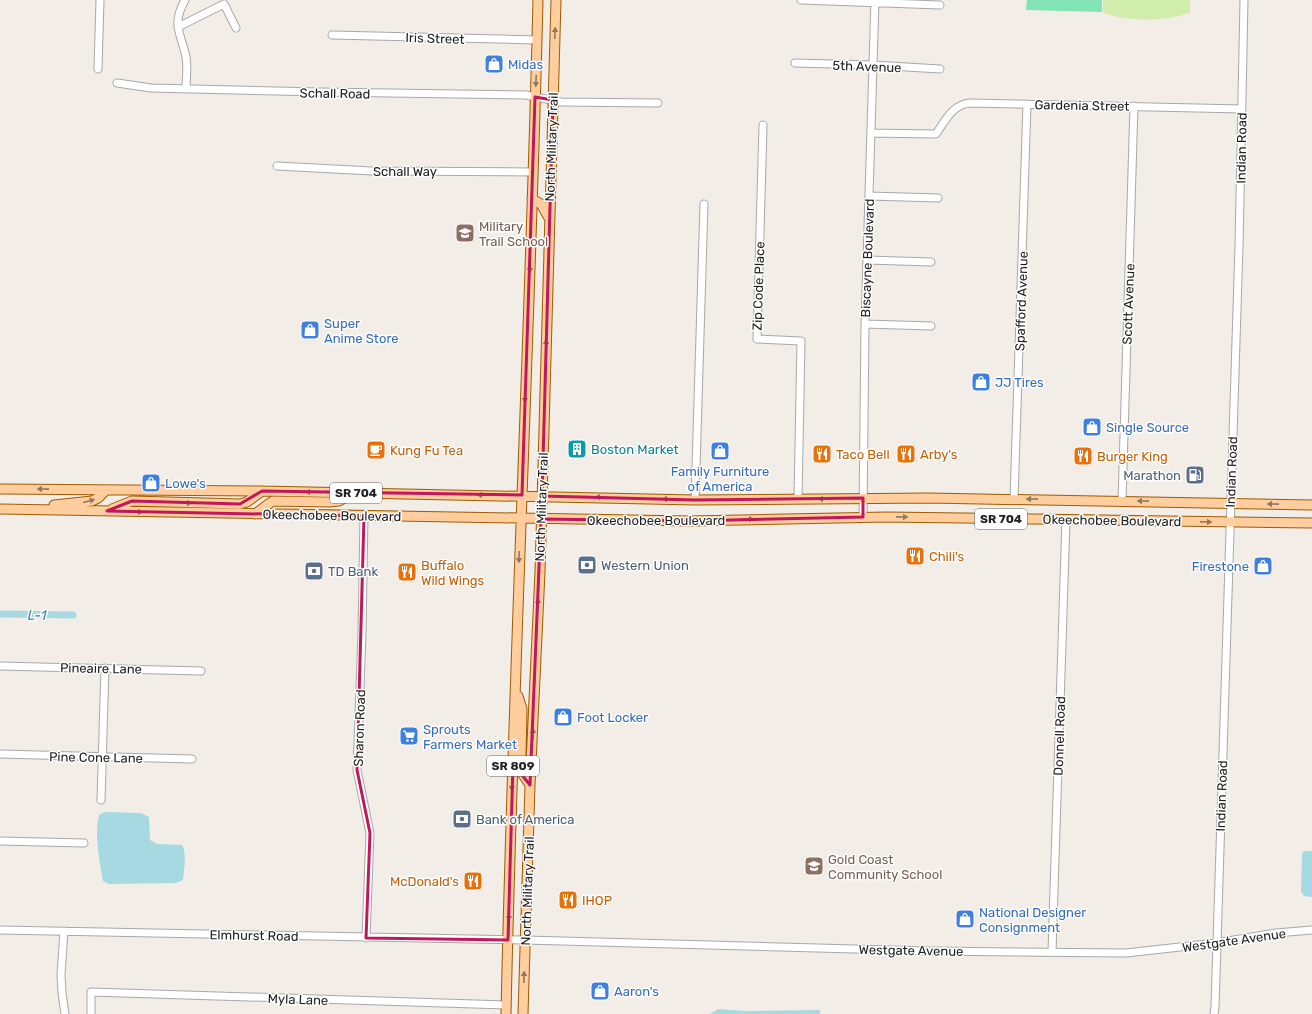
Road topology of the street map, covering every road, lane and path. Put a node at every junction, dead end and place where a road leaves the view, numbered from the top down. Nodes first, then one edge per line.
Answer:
1 (100, 0) edge
2 (185, 0) edge
3 (538, 0) edge
4 (556, 0) edge
5 (801, 0) edge
6 (1244, 0) edge
7 (875, 1) edge
8 (940, 5) dead end
9 (178, 27) junction
10 (236, 28) dead end
11 (332, 35) dead end
12 (537, 40) junction
13 (795, 63) dead end
14 (873, 65) junction
15 (98, 69) dead end
16 (940, 69) dead end
17 (117, 83) dead end
18 (186, 89) junction
19 (535, 97) junction
20 (553, 100) junction
21 (658, 103) dead end
22 (1027, 104) junction
23 (1134, 106) junction
24 (1242, 109) junction
25 (763, 126) dead end
26 (871, 133) junction
27 (277, 166) dead end
28 (532, 172) junction
29 (869, 196) junction
30 (938, 198) dead end
31 (532, 199) junction
32 (704, 204) dead end
33 (549, 218) junction
34 (867, 260) junction
35 (931, 262) dead end
36 (865, 324) junction
37 (931, 326) dead end
38 (0, 489) edge
39 (106, 490) junction
40 (262, 491) junction
41 (354, 493) junction
42 (522, 495) junction
43 (542, 496) junction
44 (863, 498) junction
45 (798, 499) junction
46 (1014, 499) junction
47 (695, 500) junction
48 (1122, 501) junction
49 (1230, 503) junction
50 (1312, 505) edge
51 (5, 509) edge
52 (107, 511) junction
53 (255, 514) junction
54 (364, 516) junction
55 (863, 517) junction
56 (520, 518) junction
57 (541, 519) junction
58 (1066, 520) junction
59 (1230, 522) junction
60 (1312, 523) edge
61 (0, 666) edge
62 (105, 668) junction
63 (201, 671) dead end
64 (515, 689) junction
65 (0, 754) edge
66 (102, 757) junction
67 (192, 759) dead end
68 (530, 785) junction
69 (101, 800) dead end
70 (0, 841) edge
71 (84, 843) dead end
72 (0, 930) edge
73 (1312, 930) edge
74 (64, 931) junction
75 (366, 938) junction
76 (508, 940) junction
77 (525, 940) junction
78 (1216, 943) junction
79 (1052, 952) junction
80 (506, 1010) edge
81 (65, 1014) edge
82 (90, 1014) edge
83 (522, 1014) edge
84 (1214, 1014) edge

1 - 15 street
2 - 9 street
3 - 12 main road, North Military Trail / SR 809
20 -> 4 main road, North Military Trail / SR 809
5 - 7 street
6 - 24 street, Indian Road
7 - 8 street
7 - 14 street, Biscayne Boulevard
9 - 10 street
9 - 18 street
11 - 12 street, Iris Street
12 -> 19 main road, North Military Trail / SR 809
13 - 14 street, 5th Avenue
14 - 16 street, 5th Avenue
14 - 26 street, Biscayne Boulevard
17 - 18 street, Schall Road
18 - 19 street, Schall Road
19 - 20 street, Schall Road
19 - 28 main road, North Military Trail / SR 809
20 - 21 street, Schall Road
20 - 33 main road, North Military Trail / SR 809
22 - 23 street, Gardenia Street
22 - 26 street, Gardenia Street
22 - 46 street, Spafford Avenue
23 - 24 street, Gardenia Street
23 - 48 street, Scott Avenue
24 - 49 street, Indian Road
25 - 45 street, Zip Code Place
26 - 29 street, Biscayne Boulevard
27 - 28 street, Schall Way
28 - 31 main road, North Military Trail / SR 809
29 - 30 street
29 - 34 street, Biscayne Boulevard
31 - 33 main road
31 -> 42 main road, North Military Trail / SR 809
32 - 47 street
43 -> 33 main road, North Military Trail / SR 809
34 - 35 street
34 - 36 street, Biscayne Boulevard
36 - 37 street
36 - 44 street, Biscayne Boulevard
39 -> 38 main road, Okeechobee Boulevard / SR 704
39 - 40 main road, Okeechobee Boulevard / SR 704
51 -> 39 main road
41 -> 40 main road, Okeechobee Boulevard / SR 704
52 -> 40 main road
42 -> 41 main road, Okeechobee Boulevard / SR 704
41 - 53 main road
42 - 43 main road, Okeechobee Boulevard / SR 704
42 - 56 main road, North Military Trail / SR 809
47 -> 43 main road, Okeechobee Boulevard / SR 704
43 - 57 main road, North Military Trail / SR 809
44 -> 45 main road, Okeechobee Boulevard / SR 704
44 - 46 main road, Okeechobee Boulevard / SR 704
44 - 55 street, Biscayne Boulevard
45 - 47 main road, Okeechobee Boulevard / SR 704
48 -> 46 main road, Okeechobee Boulevard / SR 704
49 -> 48 main road, Okeechobee Boulevard / SR 704
50 -> 49 main road, Okeechobee Boulevard / SR 704
49 - 59 street, Indian Road
51 - 52 main road, Okeechobee Boulevard / SR 704
52 -> 53 main road, Okeechobee Boulevard / SR 704
53 - 54 main road, Okeechobee Boulevard / SR 704
54 - 56 main road, Okeechobee Boulevard / SR 704
54 - 75 street, Sharon Road
57 -> 55 main road, Okeechobee Boulevard / SR 704
55 -> 58 main road, Okeechobee Boulevard / SR 704
56 - 57 main road, Okeechobee Boulevard / SR 704
56 -> 64 main road, North Military Trail / SR 809
68 -> 57 main road, North Military Trail / SR 809
58 -> 59 main road, Okeechobee Boulevard / SR 704
58 - 79 street, Donnell Road
59 - 60 main road, Okeechobee Boulevard / SR 704
59 - 78 street, Indian Road
61 - 62 street, Pineaire Lane
62 - 63 street, Pineaire Lane
62 - 66 street
64 - 68 main road
64 -> 76 main road, North Military Trail / SR 809
65 - 66 street, Pine Cone Lane
66 - 67 street, Pine Cone Lane
66 - 69 street
68 - 77 main road, North Military Trail / SR 809
70 - 71 street
72 - 74 street, Elmhurst Road
73 - 78 street, Westgate Avenue
74 - 75 street, Elmhurst Road
74 - 81 street
75 - 76 street, Elmhurst Road
76 - 77 street, Westgate Avenue
76 - 80 main road, North Military Trail / SR 809
77 - 79 street, Westgate Avenue
83 -> 77 main road, North Military Trail / SR 809
78 - 79 street, Westgate Avenue
78 - 84 street, Indian Road
80 - 82 street, Myla Lane

